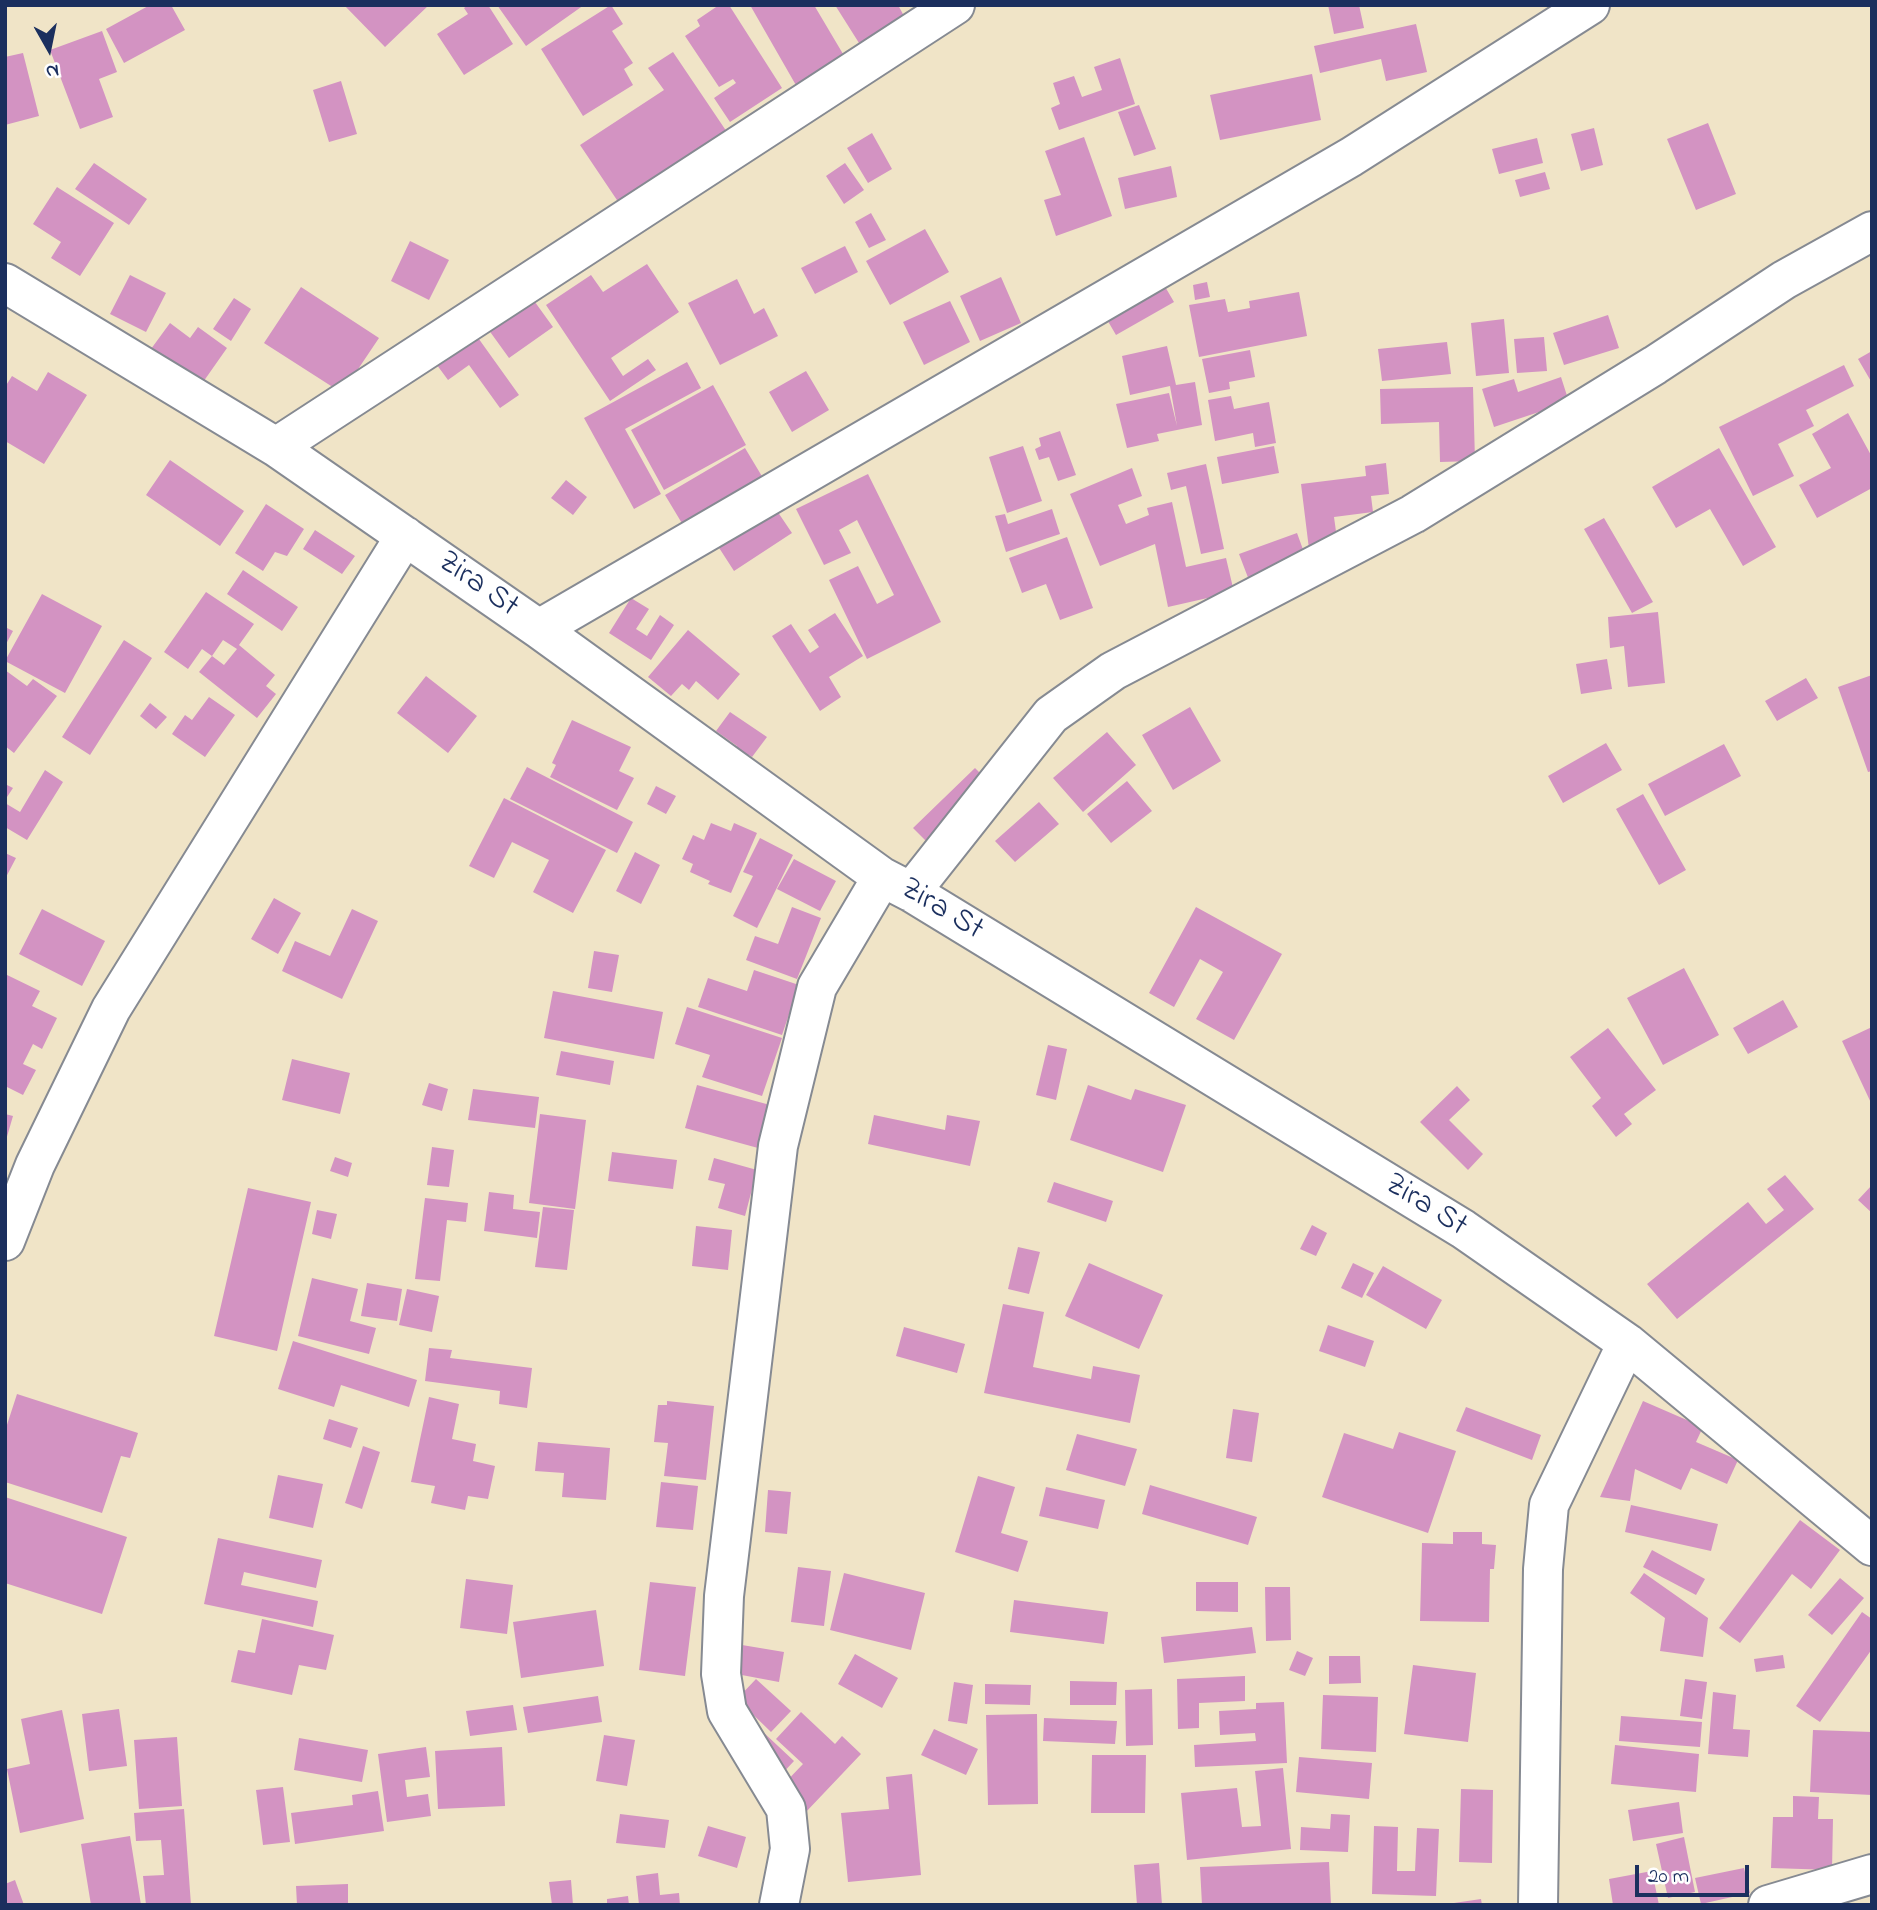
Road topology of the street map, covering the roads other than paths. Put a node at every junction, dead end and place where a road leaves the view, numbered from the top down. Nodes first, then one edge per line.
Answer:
1 (955, 5) edge
2 (1590, 5) edge
3 (1872, 230) edge
4 (5, 283) edge
5 (276, 447) junction
6 (405, 536) junction
7 (539, 629) junction
8 (896, 884) junction
9 (5, 1241) edge
10 (1627, 1343) junction
11 (1872, 1546) edge
12 (1872, 1874) edge
13 (779, 1905) edge
14 (1538, 1905) edge
15 (1769, 1905) edge

1 - 5 street
2 - 7 street
3 - 8 street
4 - 5 street, Zira St
5 - 6 street, Zira St
6 - 7 street, Zira St
6 - 9 street
7 - 8 street, Zira St
8 - 10 street, Zira St
8 - 13 street
10 - 11 street, Zira St
10 - 14 street
12 - 15 street

